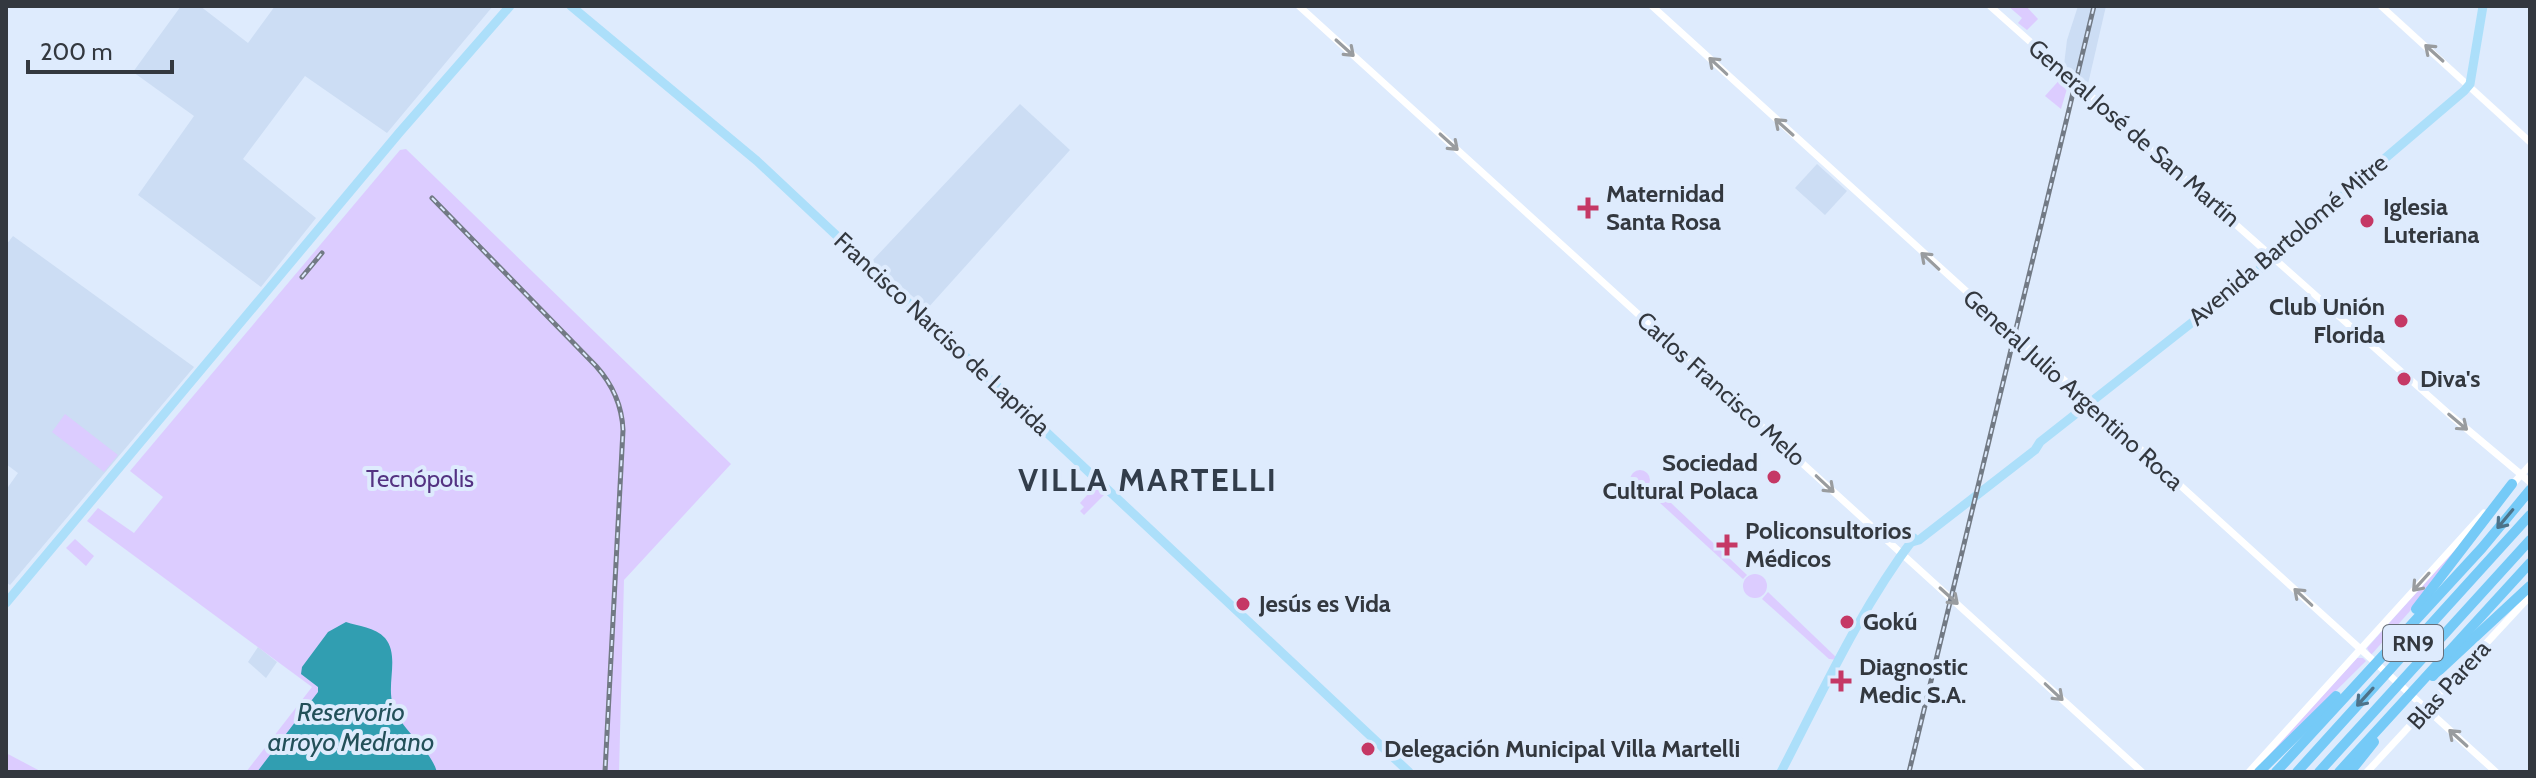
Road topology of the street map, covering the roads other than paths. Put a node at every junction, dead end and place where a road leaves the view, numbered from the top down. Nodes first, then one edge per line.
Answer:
1 (510, 6) edge
2 (571, 6) edge
3 (1299, 6) edge
4 (1652, 6) edge
5 (1990, 6) edge
6 (2381, 6) edge
7 (2483, 6) edge
8 (2470, 84) junction
9 (2530, 142) edge
10 (2274, 258) junction
11 (2089, 404) junction
12 (2530, 465) edge
13 (2525, 478) edge
14 (2512, 484) junction
15 (2530, 490) edge
16 (2530, 515) edge
17 (2530, 540) edge
18 (1901, 553) junction
19 (2530, 563) edge
20 (2530, 586) edge
21 (2530, 596) edge
22 (6, 603) edge
23 (2370, 657) junction
24 (2412, 691) junction
25 (2401, 704) junction
26 (2427, 710) junction
27 (1409, 772) edge
28 (1781, 772) edge
29 (2142, 772) edge
30 (2249, 772) edge
31 (2259, 772) edge
32 (2276, 772) edge
33 (2297, 772) edge
34 (2319, 772) edge
35 (2339, 772) edge
36 (2350, 772) edge
37 (2367, 772) edge
38 (2496, 772) edge

1 - 22 main road
2 - 27 main road, Francisco Narciso de Laprida
3 -> 18 street, Carlos Francisco Melo
11 -> 4 street, General Julio Argentino Roca
5 - 10 street, General José de San Martín
8 -> 6 street
7 - 8 main road
8 - 9 street
8 - 10 main road, Avenida Bartolomé Mitre
10 - 11 main road, Avenida Bartolomé Mitre
10 -> 13 street, General José de San Martín
11 - 18 main road, Avenida Bartolomé Mitre
23 -> 11 street, General Julio Argentino Roca
12 - 13 street
13 - 14 street
14 - 23 highway
14 -> 23 street
15 -> 23 highway
16 -> 33 highway, RN9
17 - 34 highway, RN9
18 - 28 main road, Avenida Bartolomé Mitre
18 -> 29 street, Carlos Francisco Melo
19 - 24 highway
20 - 24 highway
21 - 26 street, Blas Parera
23 - 26 street, General Julio Argentino Roca
23 - 30 street
23 - 31 highway
23 - 32 highway
24 - 25 highway
25 - 35 highway
25 - 36 highway
26 - 37 street, Blas Parera
38 -> 26 street, General Julio Argentino Roca

